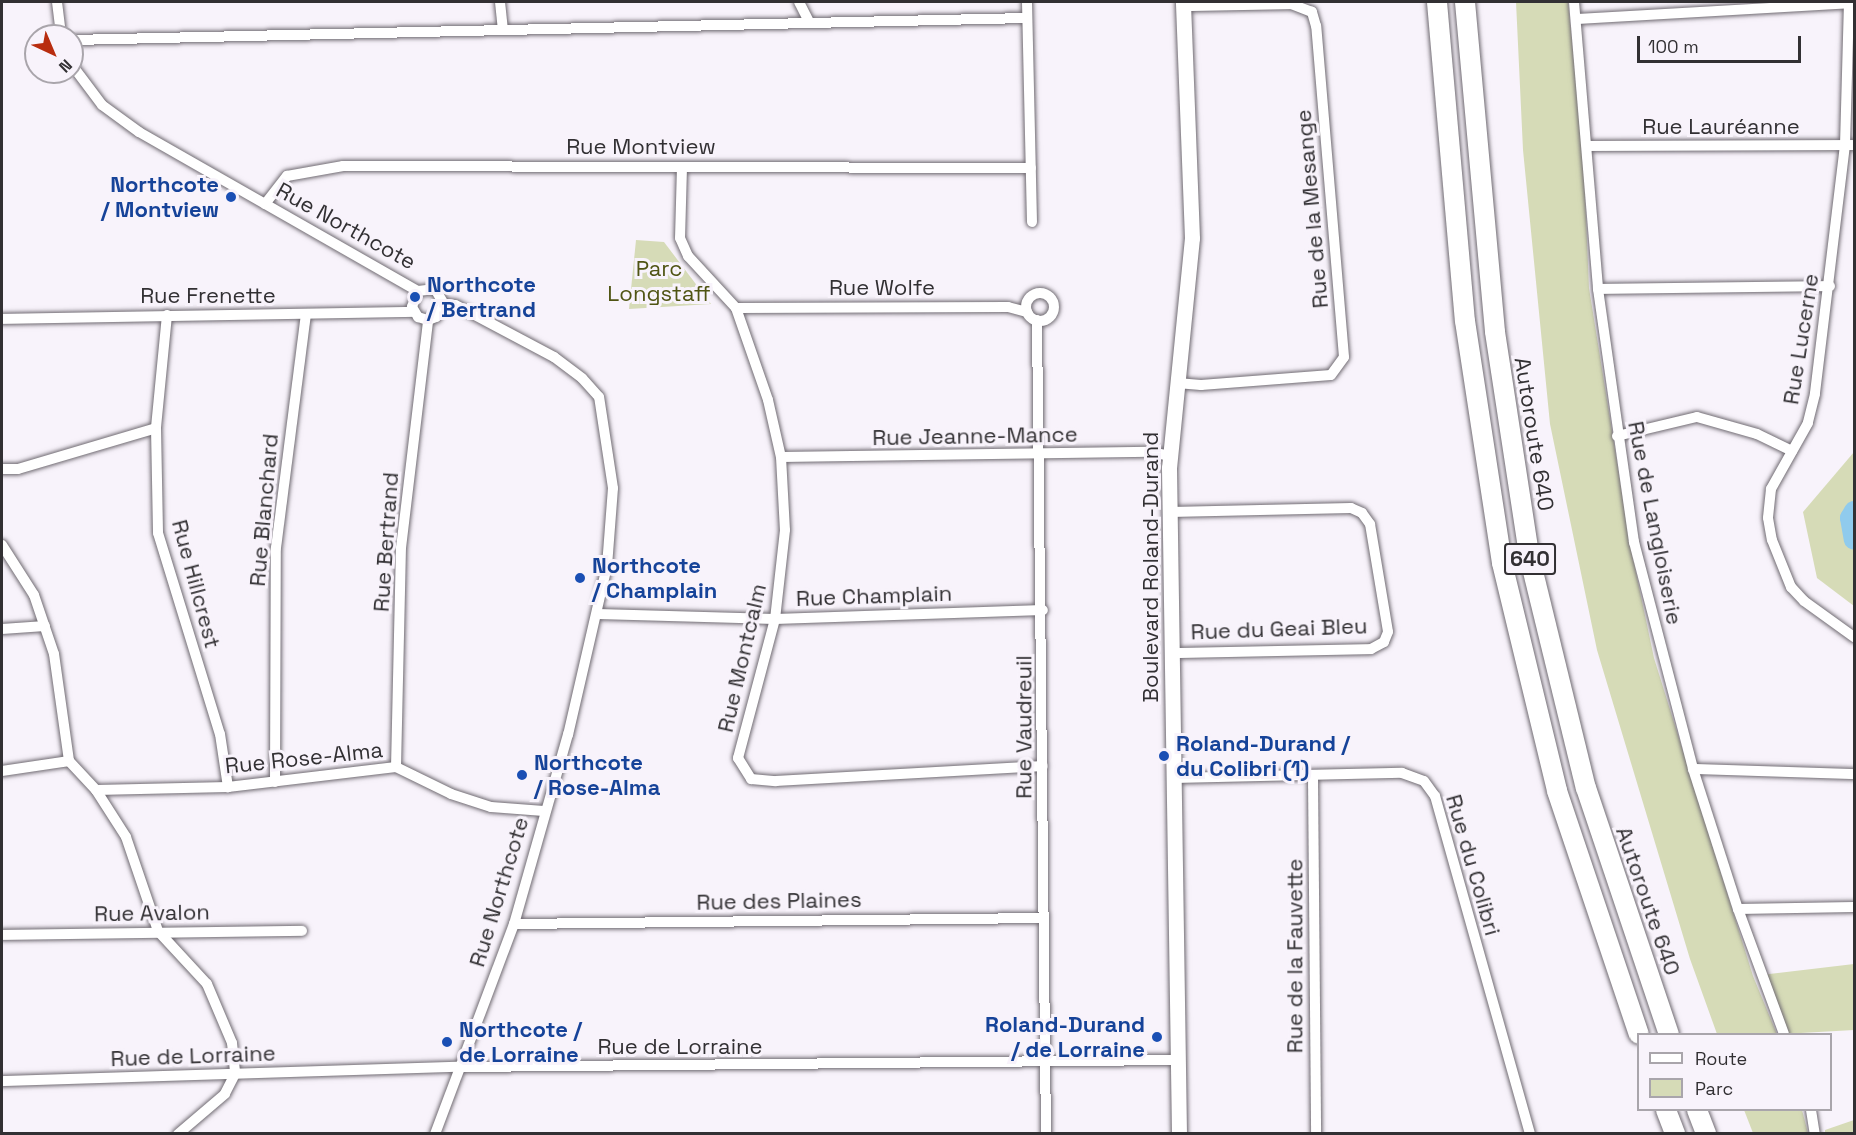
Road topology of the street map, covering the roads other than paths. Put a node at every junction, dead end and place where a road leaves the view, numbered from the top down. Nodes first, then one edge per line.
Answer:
1 (57, 2) edge
2 (500, 2) edge
3 (800, 2) edge
4 (1027, 2) edge
5 (1437, 2) edge
6 (1465, 2) edge
7 (1574, 2) edge
8 (1851, 3) edge
9 (1183, 4) edge
10 (1027, 18) junction
11 (1578, 19) junction
12 (809, 22) junction
13 (60, 24) edge
14 (503, 30) junction
15 (84, 40) edge
16 (84, 81) edge
17 (1850, 145) edge
18 (1588, 146) junction
19 (682, 167) junction
20 (1031, 168) junction
21 (265, 204) junction
22 (1032, 222) dead end
23 (1830, 286) junction
24 (1598, 289) junction
25 (418, 291) junction
26 (444, 304) junction
27 (736, 308) junction
28 (414, 312) junction
29 (1027, 312) junction
30 (167, 315) junction
31 (306, 315) junction
32 (2, 319) edge
33 (428, 320) junction
34 (1037, 320) junction
35 (1177, 383) junction
36 (156, 428) junction
37 (1617, 436) junction
38 (1792, 451) junction
39 (1170, 456) junction
40 (781, 457) junction
41 (1039, 457) junction
42 (2, 470) edge
43 (1170, 512) junction
44 (2, 545) edge
45 (1042, 610) junction
46 (598, 614) junction
47 (775, 619) junction
48 (45, 626) junction
49 (2, 629) edge
50 (1854, 637) edge
51 (1172, 653) junction
52 (69, 761) junction
53 (1043, 766) junction
54 (396, 767) junction
55 (1693, 769) junction
56 (2, 771) edge
57 (1854, 774) edge
58 (1313, 777) junction
59 (1174, 778) junction
60 (275, 782) junction
61 (228, 787) junction
62 (96, 790) junction
63 (544, 812) junction
64 (1854, 907) edge
65 (1738, 909) junction
66 (1044, 918) junction
67 (514, 924) junction
68 (158, 931) junction
69 (302, 931) dead end
70 (2, 935) edge
71 (1638, 1033) edge
72 (1668, 1033) edge
73 (1783, 1033) edge
74 (1178, 1060) junction
75 (1045, 1064) junction
76 (460, 1067) junction
77 (235, 1074) junction
78 (2, 1081) edge
79 (1666, 1111) edge
80 (1697, 1111) edge
81 (1811, 1111) edge
82 (178, 1134) edge
83 (435, 1134) edge
84 (1046, 1134) edge
85 (1179, 1134) edge
86 (1316, 1134) edge
87 (1530, 1134) edge
88 (1675, 1134) edge
89 (1706, 1134) edge
90 (1815, 1134) edge

1 - 13 street
2 - 14 street
3 - 12 street
4 - 10 street
5 - 71 highway, 640
6 - 72 highway, Autoroute 640 / 640
7 - 11 street, Rue de Langloiserie
8 - 11 street
8 - 17 street, Rue Lucerne
9 - 35 street, Boulevard Roland-Durand
9 - 35 street, Rue de la Mesange
10 - 12 street
10 - 20 street
11 - 18 street, Rue de Langloiserie
12 - 14 street
14 - 15 street
16 - 21 street, Rue Northcote
17 - 18 street, Rue Lauréanne
17 - 23 street, Rue Lucerne
18 - 24 street, Rue de Langloiserie
19 - 20 street, Rue Montview
19 - 21 street, Rue Montview
19 - 27 street, Rue Montcalm
20 - 22 street
21 - 25 street, Rue Northcote
23 - 24 street
23 - 38 street, Rue Lucerne
24 - 37 street, Rue de Langloiserie
25 - 26 street, Rue Northcote
25 - 28 street
26 - 33 street
26 - 46 street, Rue Northcote
27 - 29 street, Rue Wolfe
27 - 40 street, Rue Montcalm
28 - 31 street, Rue Frenette
28 - 33 street
29 - 34 street, Rue Wolfe
29 - 34 street
30 - 31 street, Rue Frenette
30 - 32 street, Rue Frenette
30 - 36 street, Rue Hillcrest
31 - 60 street, Rue Blanchard
33 - 54 street, Rue Bertrand
34 - 41 street, Rue Vaudreuil
35 - 39 street, Boulevard Roland-Durand
36 - 42 street
36 - 61 street, Rue Hillcrest
37 - 38 street
37 - 55 street, Rue de Langloiserie
38 - 50 street, Rue Lucerne
39 - 41 street, Rue Jeanne-Mance
39 - 43 street, Boulevard Roland-Durand
40 - 41 street, Rue Jeanne-Mance
40 - 47 street, Rue Montcalm
41 - 45 street, Rue Vaudreuil
43 - 51 street, Boulevard Roland-Durand
43 - 51 street, Rue du Geai Bleu
44 - 48 street
45 - 47 street, Rue Champlain
45 - 53 street, Rue Vaudreuil
46 - 47 street, Rue Champlain
46 - 63 street, Rue Northcote
47 - 53 street, Rue Montcalm
48 - 49 street
48 - 52 street
51 - 59 street, Boulevard Roland-Durand
52 - 56 street
52 - 62 street
53 - 66 street, Rue Vaudreuil
54 - 60 street, Rue Rose-Alma
54 - 63 street, Rue Rose-Alma
55 - 57 street
55 - 65 street, Rue de Langloiserie
58 - 59 street, Rue du Colibri
58 - 86 street, Rue de la Fauvette
58 - 87 street, Rue du Colibri
59 - 74 street, Boulevard Roland-Durand
60 - 61 street, Rue Rose-Alma
61 - 62 street, Rue Rose-Alma
62 - 68 street
63 - 67 street, Rue Northcote
64 - 65 street
65 - 73 street, Rue de Langloiserie
66 - 67 street, Rue des Plaines
66 - 75 street, Rue Vaudreuil
67 - 76 street, Rue Northcote
68 - 69 street, Rue Avalon
68 - 70 street, Rue Avalon
68 - 77 street
74 - 75 street, Rue de Lorraine
74 - 85 street, Boulevard Roland-Durand
75 - 76 street, Rue de Lorraine
75 - 84 street, Rue Vaudreuil
76 - 77 street, Rue de Lorraine
76 - 83 street, Rue Northcote
77 - 78 street, Rue de Lorraine
77 - 82 street
79 - 88 highway
80 - 89 highway
81 - 90 street

